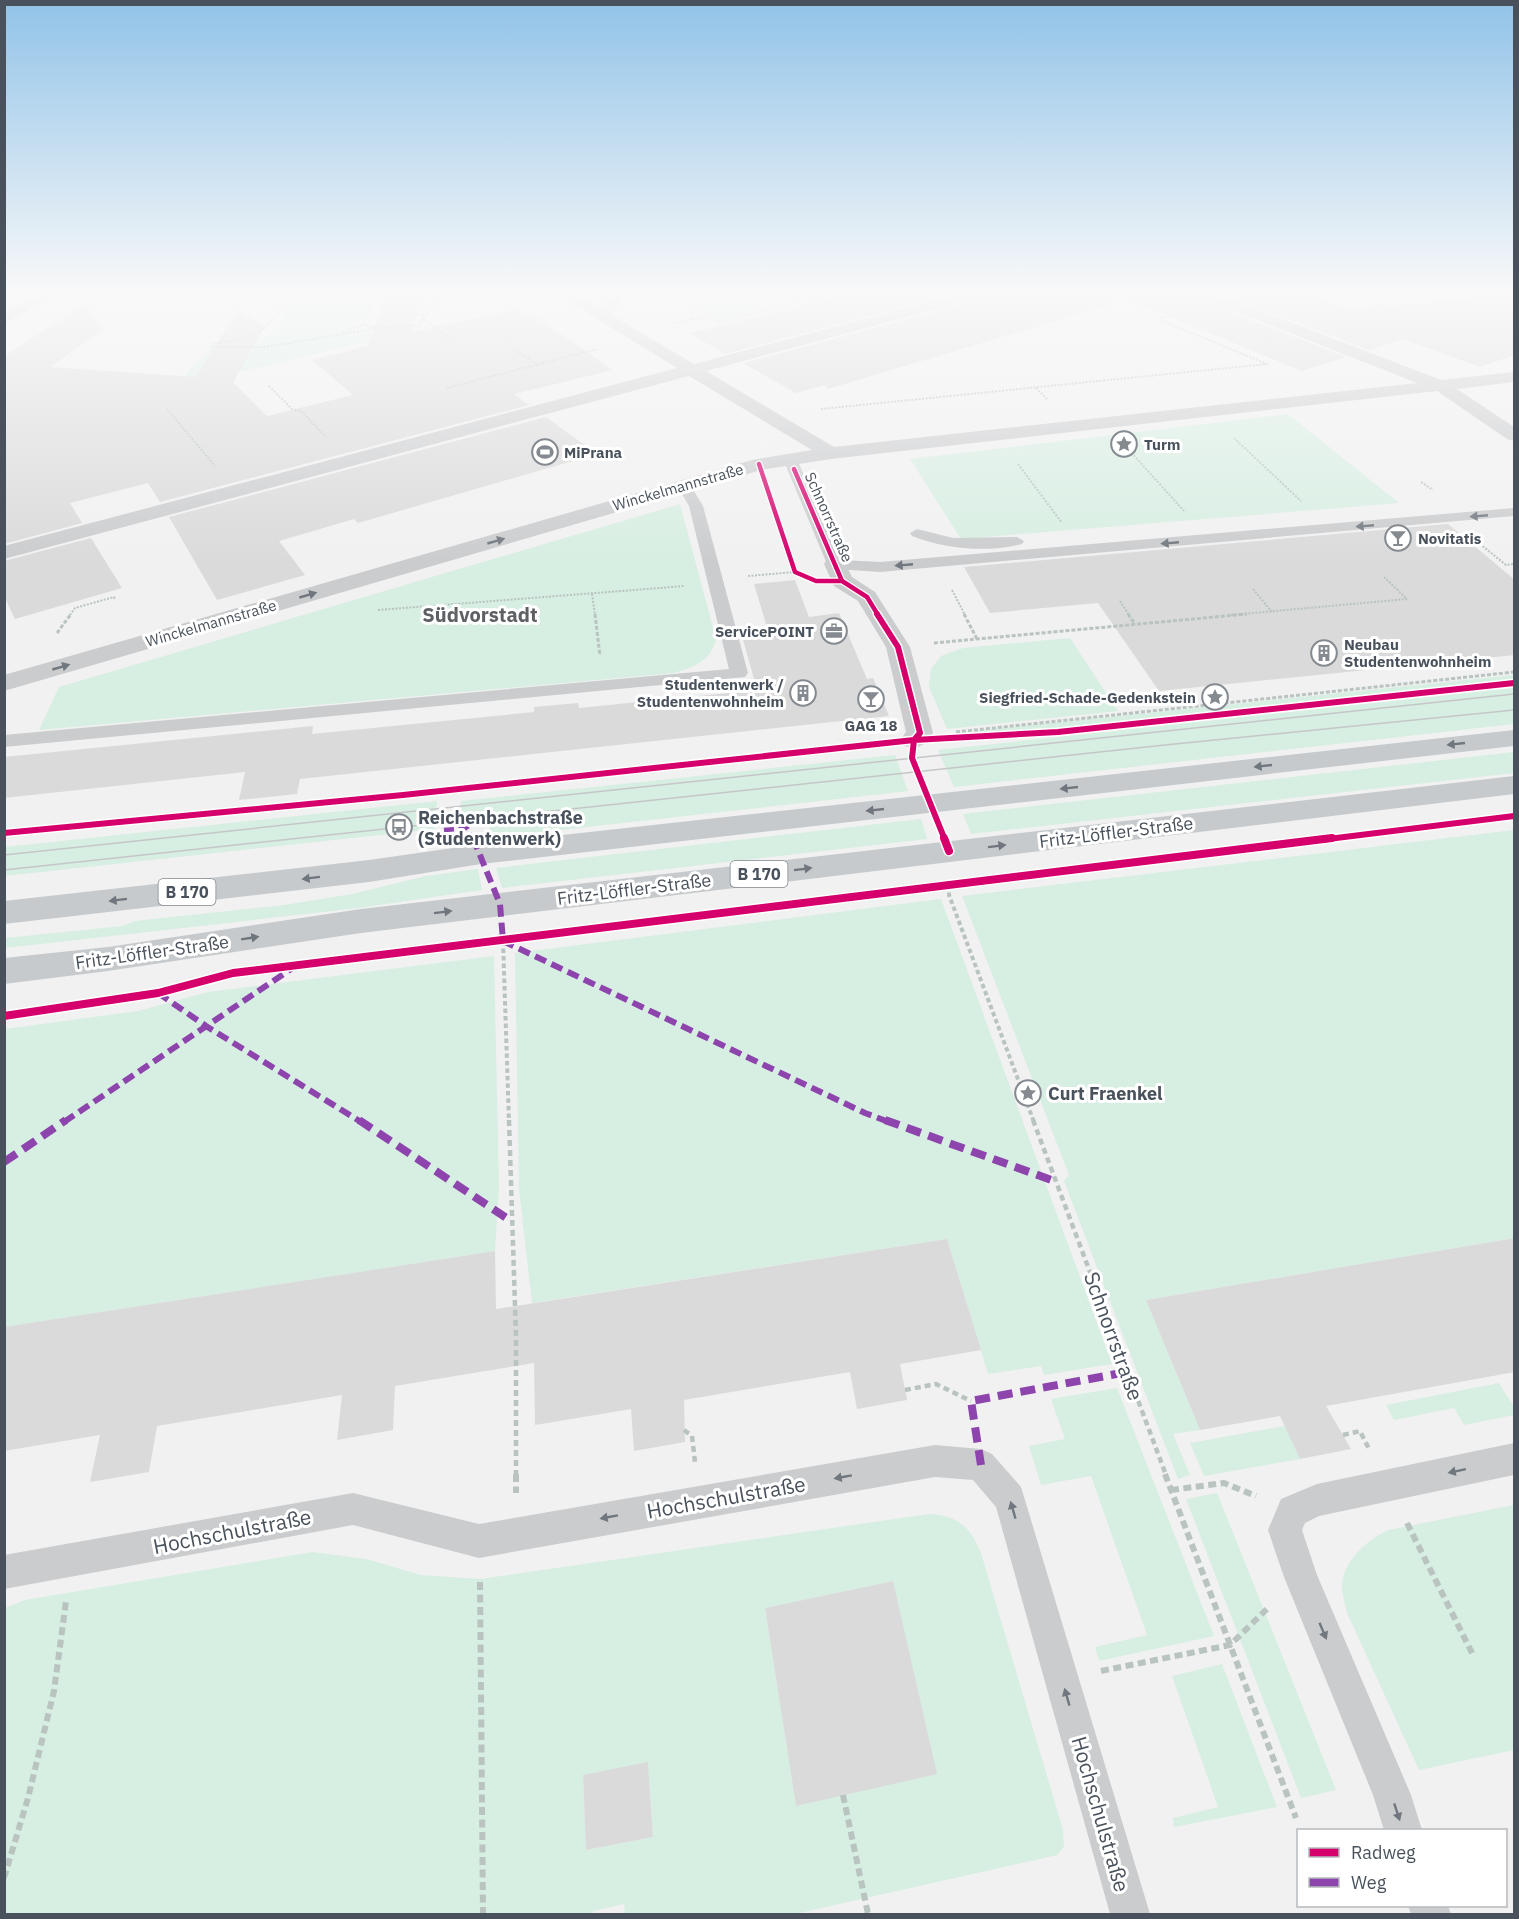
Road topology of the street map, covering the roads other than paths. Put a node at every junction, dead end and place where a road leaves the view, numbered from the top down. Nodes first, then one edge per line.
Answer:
1 (641, 384) edge
2 (715, 384) edge
3 (1436, 384) edge
4 (1462, 384) edge
5 (1442, 386) junction
6 (1515, 435) edge
7 (831, 453) junction
8 (790, 459) junction
9 (684, 486) junction
10 (1515, 498) edge
11 (1515, 512) edge
12 (916, 533) dead end
13 (4, 553) edge
14 (835, 564) junction
15 (4, 683) edge
16 (1515, 738) edge
17 (914, 740) road end
18 (4, 741) edge
19 (1515, 785) edge
20 (4, 914) edge
21 (4, 971) edge
22 (1515, 1459) edge
23 (4, 1572) edge
24 (1403, 1829) edge
25 (1130, 1914) edge

1 - 13 street
2 - 7 street
3 - 5 street
4 - 5 street, Winckelmannstraße
5 - 6 street
5 - 7 street, Winckelmannstraße
7 - 8 street, Winckelmannstraße
8 - 9 street, Winckelmannstraße
8 - 14 lane, Schnorrstraße
15 -> 9 street, Winckelmannstraße
9 - 18 lane
10 - 12 lane
11 -> 14 lane
14 - 17 street, Schnorrstraße
16 -> 20 main road, B 170
21 -> 19 main road, Fritz-Löffler-Straße / B 170
22 -> 24 lane
25 -> 23 lane, Hochschulstraße

